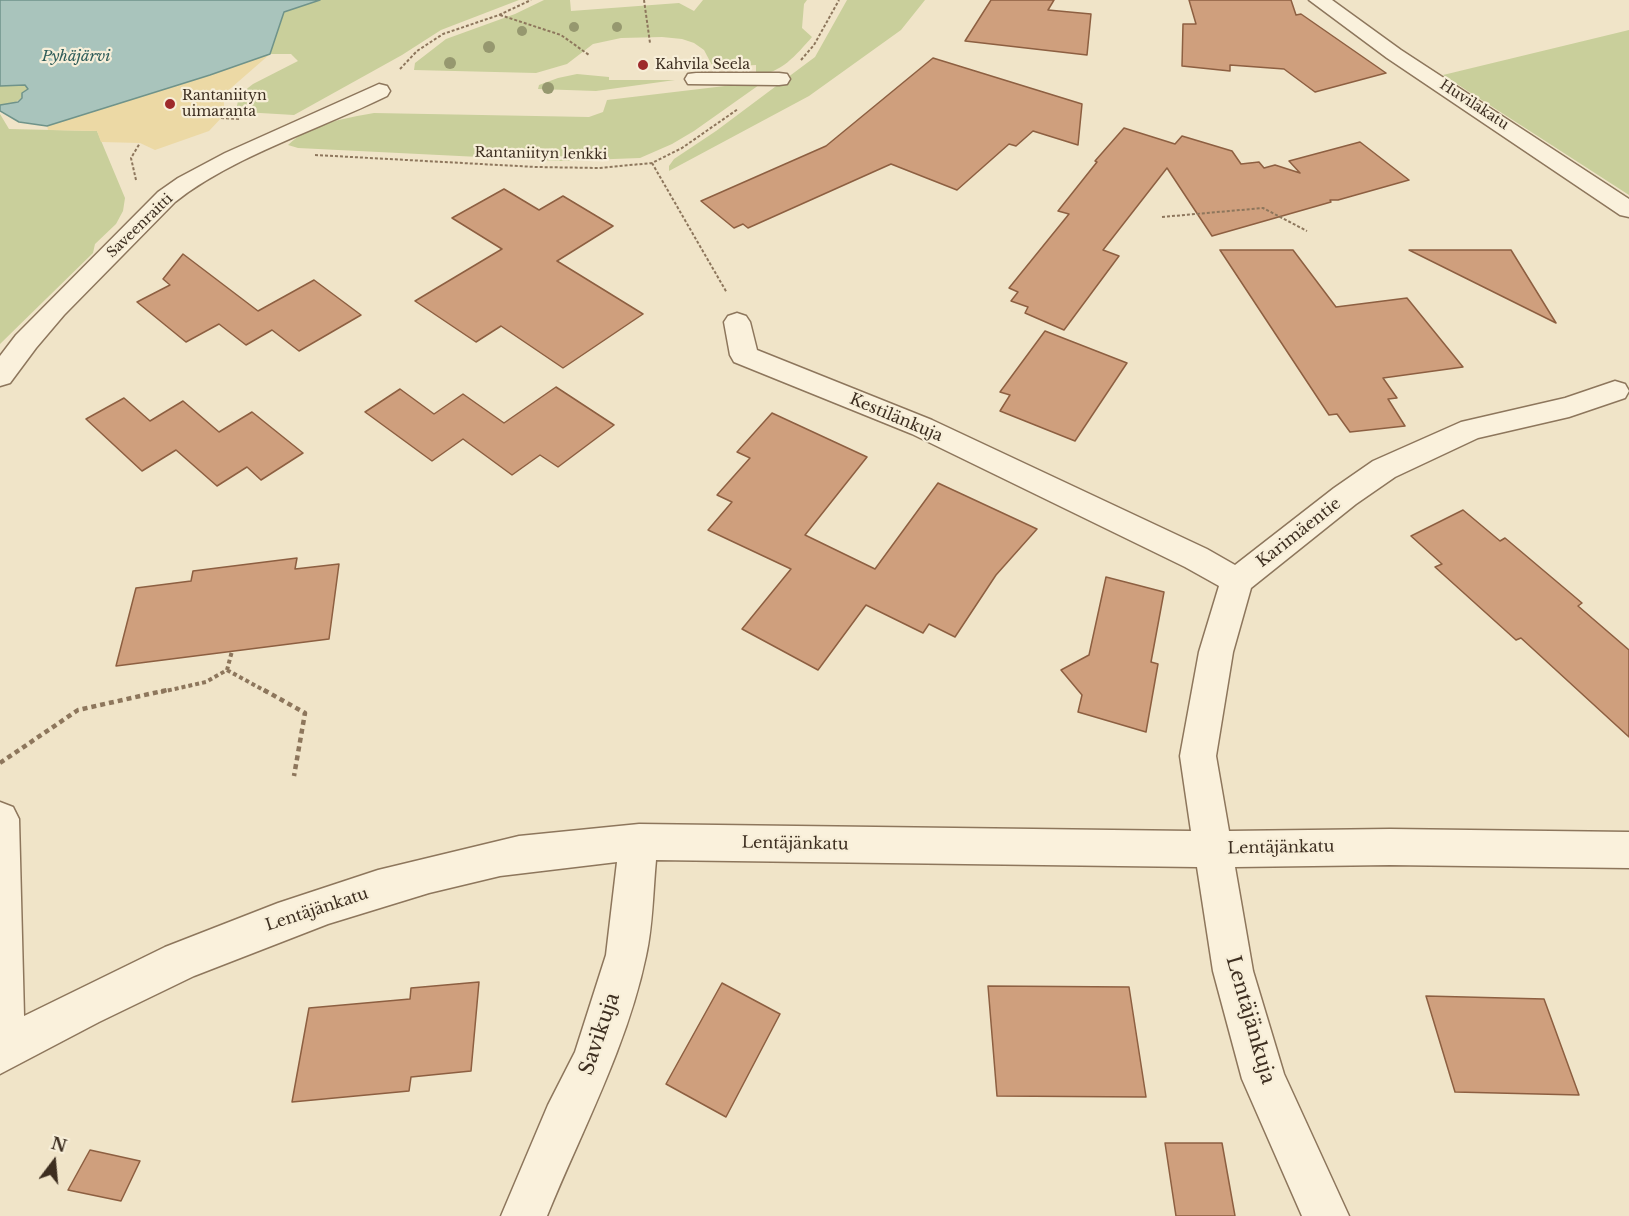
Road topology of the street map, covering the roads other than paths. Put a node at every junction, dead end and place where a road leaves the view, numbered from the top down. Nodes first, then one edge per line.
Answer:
1 (1319, 0) edge
2 (696, 79) dead end
3 (779, 79) road end
4 (379, 91) road end
5 (1629, 210) edge
6 (737, 322) road end
7 (0, 375) edge
8 (1615, 392) dead end
9 (1237, 581) junction
10 (0, 819) edge
11 (639, 842) junction
12 (1213, 849) junction
13 (1629, 850) edge
14 (2, 1052) edge
15 (524, 1216) edge
16 (1326, 1216) edge

1 - 5 street, Huvilakatu
2 - 3 street
4 - 7 street, Saveenraitti
6 - 9 street, Kestilänkuja
8 - 9 street, Karimäentie
9 - 12 street
10 - 14 street
11 - 12 street, Lentäjänkatu
11 - 14 street, Lentäjänkatu
11 - 15 street, Savikuja
12 - 13 street, Lentäjänkatu
12 - 16 street, Lentäjänkuja

